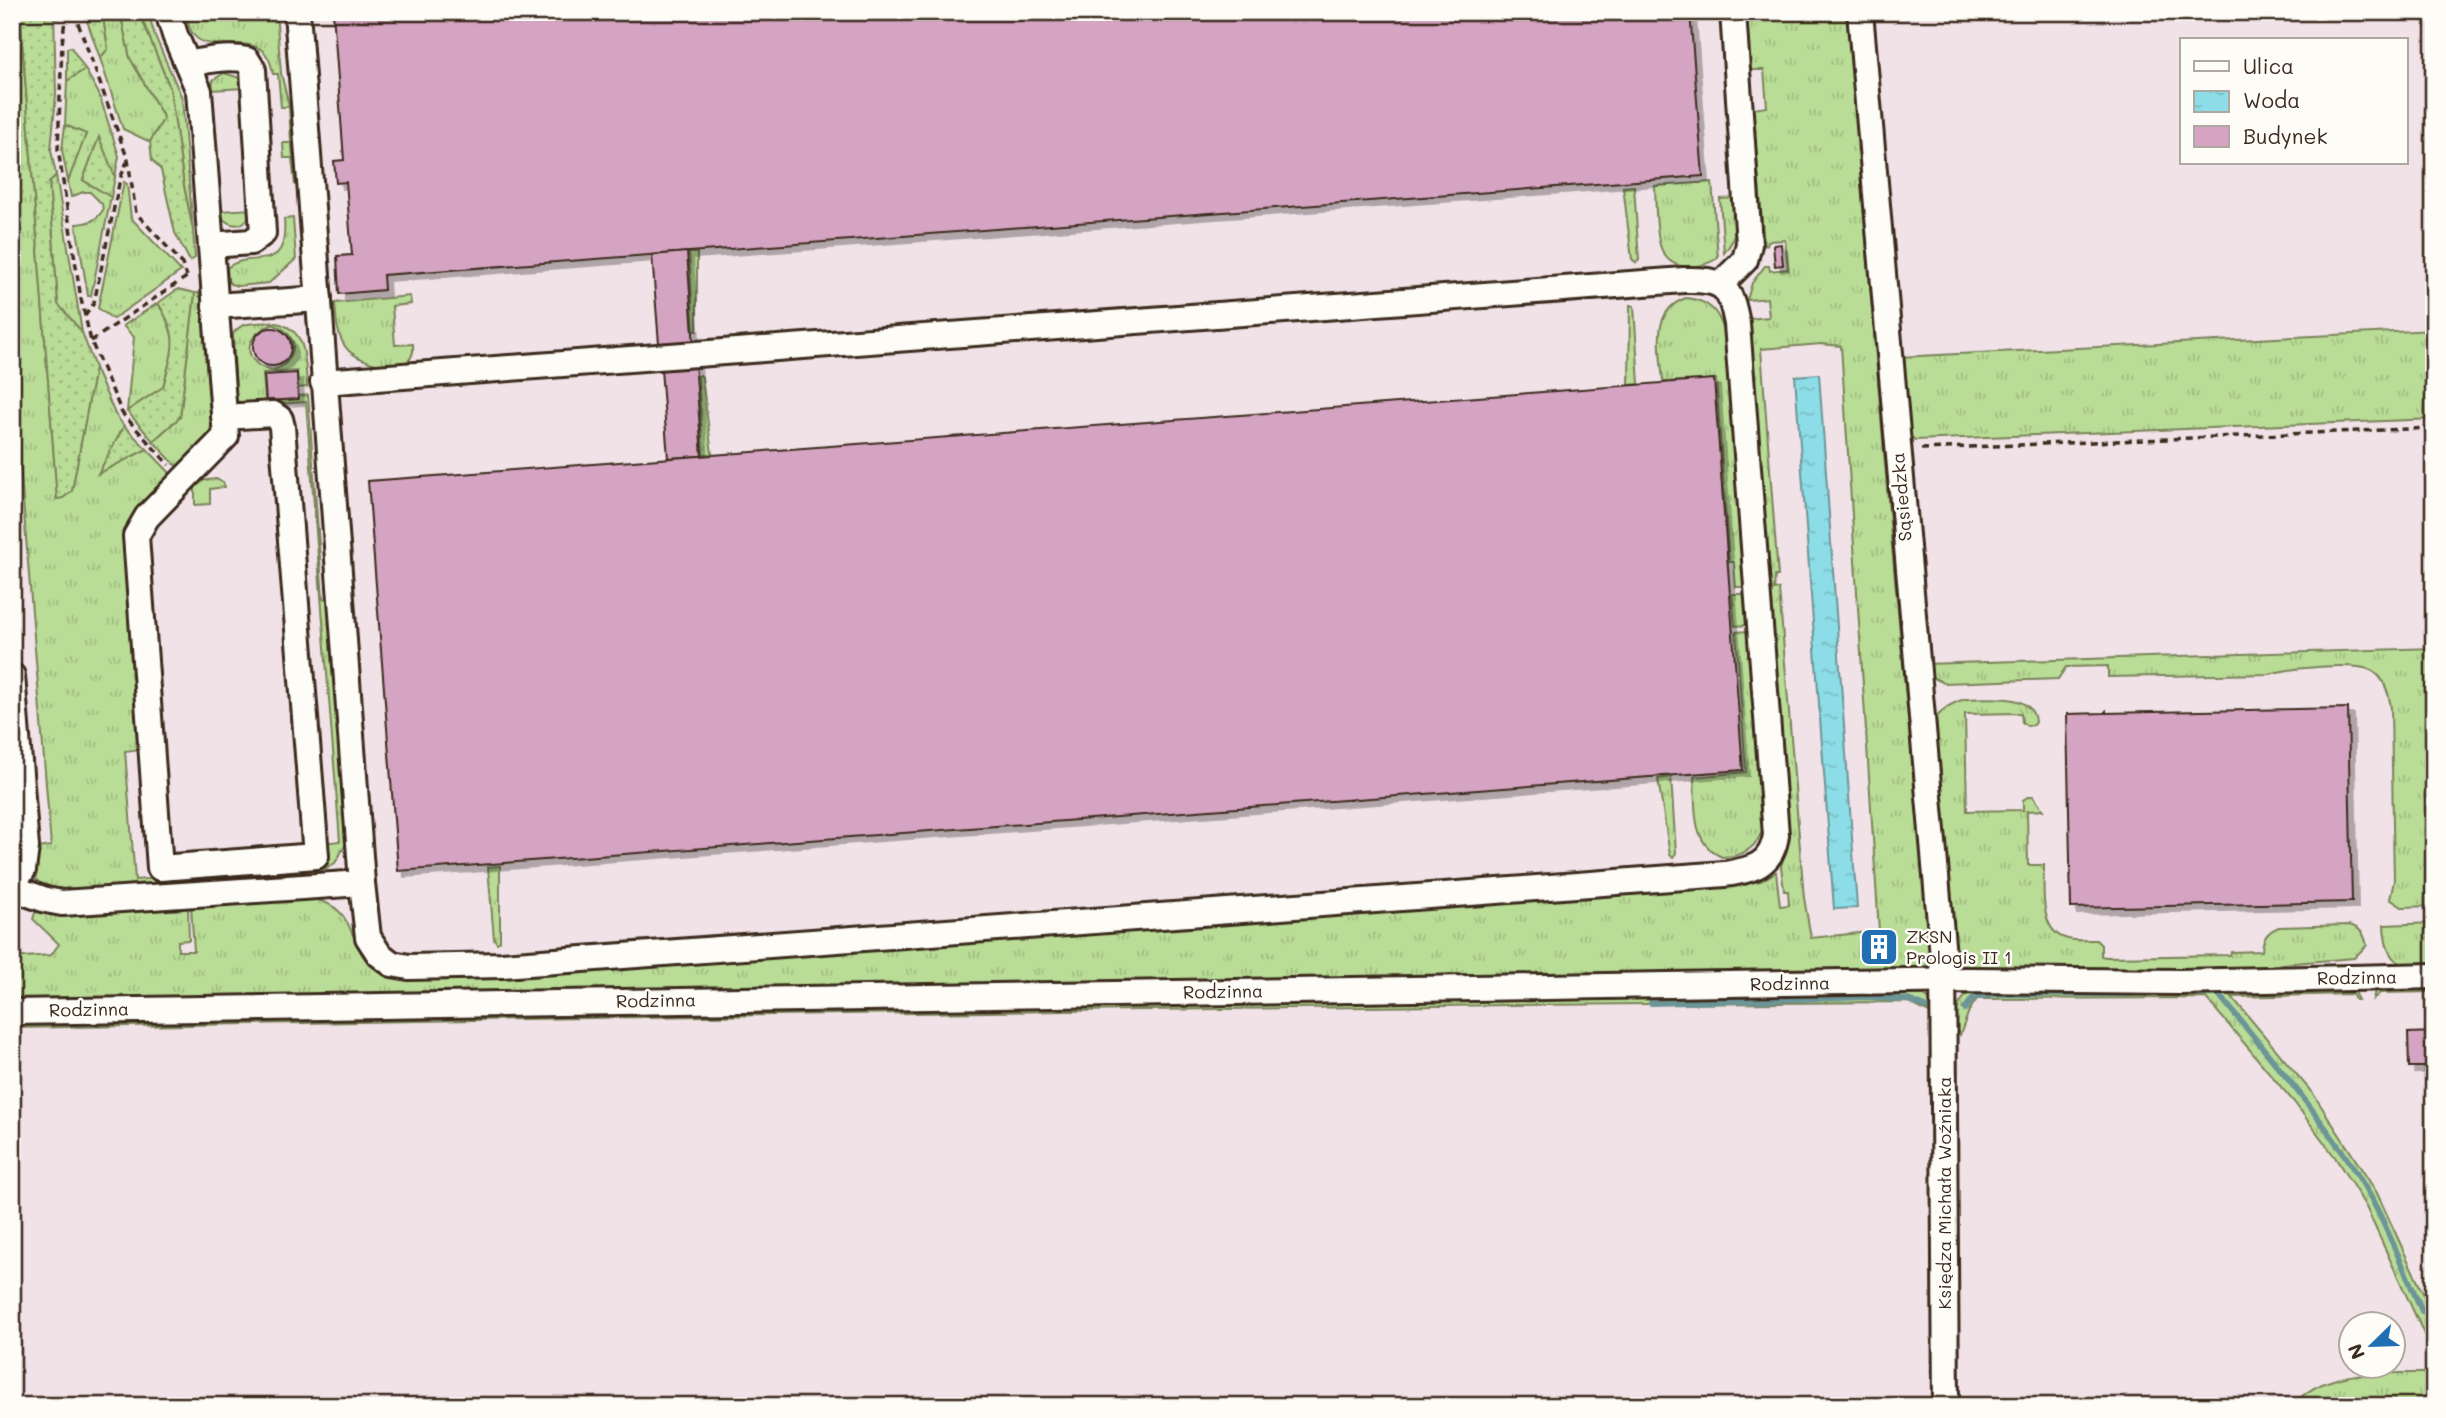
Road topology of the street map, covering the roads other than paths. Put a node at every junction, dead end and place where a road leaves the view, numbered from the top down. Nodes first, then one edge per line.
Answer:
1 (167, 12) edge
2 (297, 12) edge
3 (1733, 12) edge
4 (1860, 12) edge
5 (188, 64) junction
6 (211, 245) junction
7 (1721, 284) junction
8 (319, 299) junction
9 (215, 306) junction
10 (323, 382) junction
11 (224, 417) junction
12 (12, 676) edge
13 (362, 883) junction
14 (12, 887) edge
15 (2434, 976) edge
16 (1944, 981) junction
17 (12, 1012) edge
18 (1946, 1406) edge

1 - 5 street
2 - 8 street
3 - 7 street
4 - 16 street, Sąsiedzka
5 - 6 street
5 - 6 street
6 - 9 street
7 - 10 street
7 - 13 street
8 - 9 street
8 - 10 street
9 - 11 street
10 - 13 street
11 - 11 street
12 - 14 street
13 - 14 street
15 - 16 street, Rodzinna
16 - 17 street, Rodzinna
16 - 18 street, Księdza Michała Woźniaka

